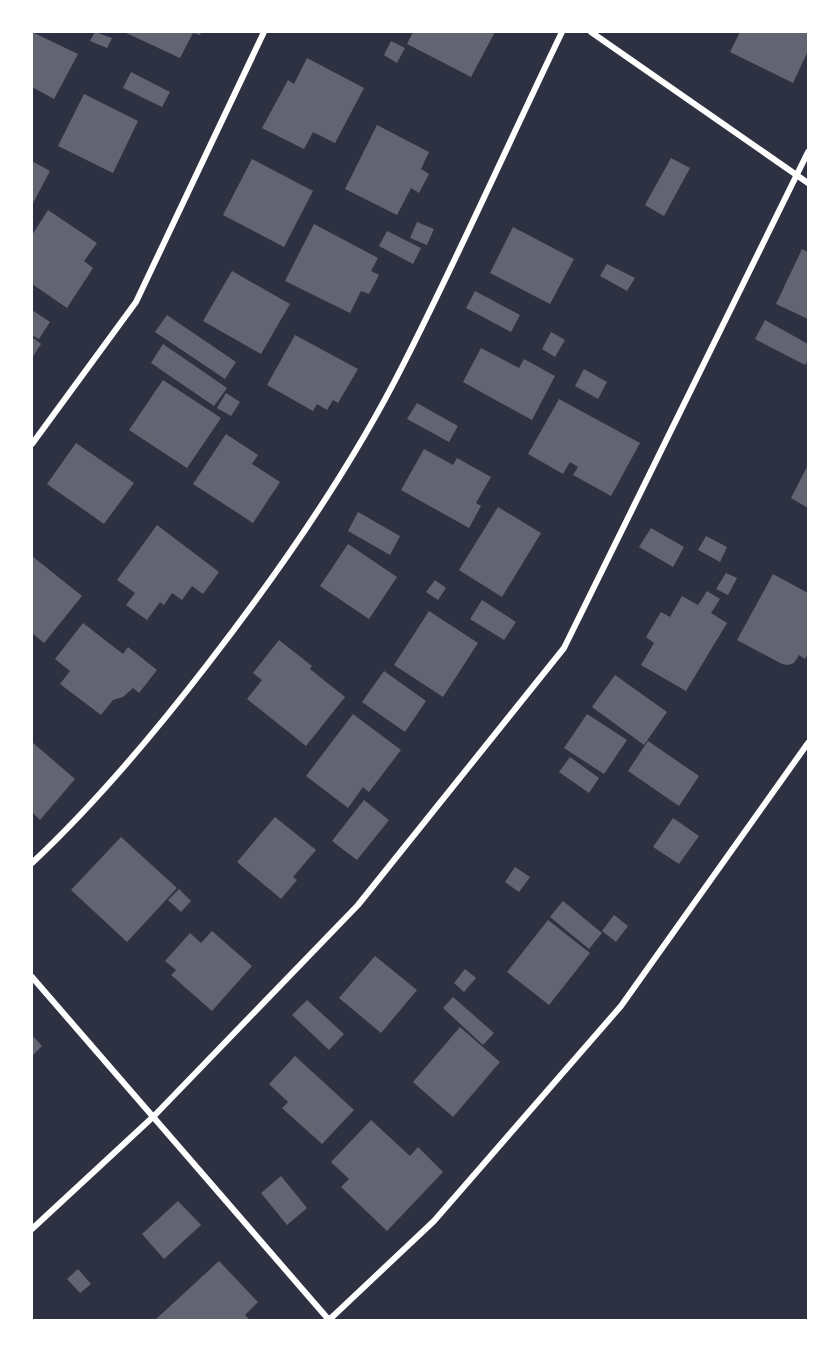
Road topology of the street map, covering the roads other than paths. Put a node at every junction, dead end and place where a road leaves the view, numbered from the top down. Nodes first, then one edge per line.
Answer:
1 (264, 32) edge
2 (562, 32) edge
3 (591, 32) edge
4 (808, 152) edge
5 (797, 175) junction
6 (808, 183) edge
7 (32, 444) edge
8 (808, 743) edge
9 (32, 863) edge
10 (32, 977) edge
11 (154, 1116) junction
12 (32, 1229) edge
13 (329, 1320) edge

1 - 7 street
2 - 9 street
3 - 5 street
4 - 5 street
5 - 6 street
5 - 11 street
8 - 13 street
10 - 11 street
11 - 12 street
11 - 13 street

